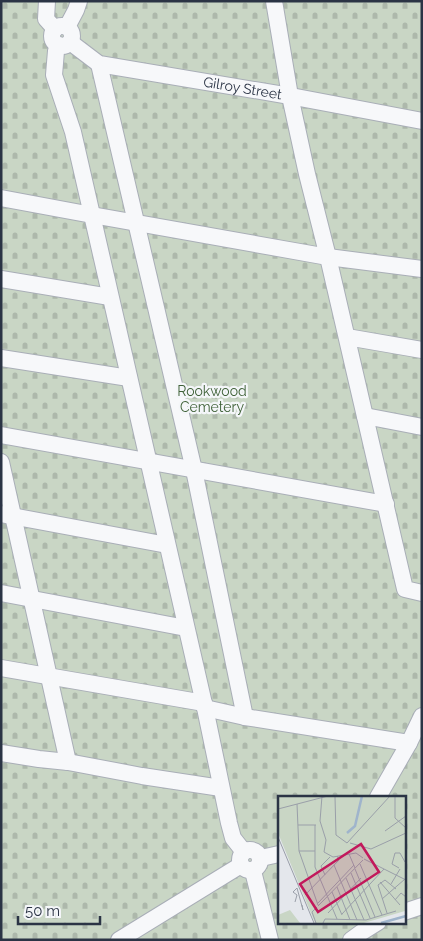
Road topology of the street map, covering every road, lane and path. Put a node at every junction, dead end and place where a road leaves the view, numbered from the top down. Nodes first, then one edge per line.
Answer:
1 (47, 1) edge
2 (79, 1) edge
3 (274, 1) edge
4 (63, 36) junction
5 (99, 64) junction
6 (290, 96) junction
7 (422, 121) edge
8 (1, 198) edge
9 (92, 216) junction
10 (135, 223) junction
11 (328, 257) junction
12 (422, 269) edge
13 (1, 279) edge
14 (110, 297) junction
15 (347, 337) junction
16 (422, 350) edge
17 (1, 358) edge
18 (129, 378) junction
19 (365, 416) junction
20 (422, 427) edge
21 (1, 436) edge
22 (148, 461) junction
23 (1, 462) edge
24 (194, 470) junction
25 (386, 504) junction
26 (8, 515) edge
27 (167, 545) junction
28 (1, 593) edge
29 (422, 593) edge
30 (32, 599) junction
31 (186, 628) junction
32 (1, 668) edge
33 (50, 676) junction
34 (204, 705) junction
35 (245, 716) junction
36 (422, 716) edge
37 (409, 744) junction
38 (1, 753) edge
39 (68, 762) junction
40 (221, 788) junction
41 (379, 796) edge
42 (278, 854) edge
43 (250, 861) junction
44 (422, 906) edge
45 (406, 911) edge
46 (375, 924) edge
47 (119, 940) edge
48 (270, 940) edge
49 (351, 940) edge

1 - 4 street
2 - 4 street
3 - 6 street
4 - 5 street, Gilroy Street
4 - 9 street
5 - 6 street, Gilroy Street
5 - 10 street
6 - 7 street, Gilroy Street
6 - 11 street
8 - 9 street
9 - 10 street
9 - 14 street
10 - 11 street
10 - 24 street
11 - 12 street
11 - 15 street
13 - 14 street
14 - 18 street
15 - 16 street
15 - 19 street
17 - 18 street
18 - 22 street
19 - 20 street
19 - 25 street
21 - 22 street
22 - 24 street
22 - 27 street
23 - 26 street
24 - 25 street
24 - 35 street
25 - 29 street
26 - 27 street
26 - 30 street
27 - 31 street
28 - 30 street
30 - 31 street
30 - 33 street
31 - 34 street
32 - 33 street
33 - 34 street
33 - 39 street
34 - 35 street
34 - 40 street
35 - 37 street
36 - 37 street
37 - 41 street
38 - 39 street
39 - 40 street
40 - 43 street
42 - 43 street
43 - 47 street
43 - 48 street
44 - 45 street
46 - 49 street

